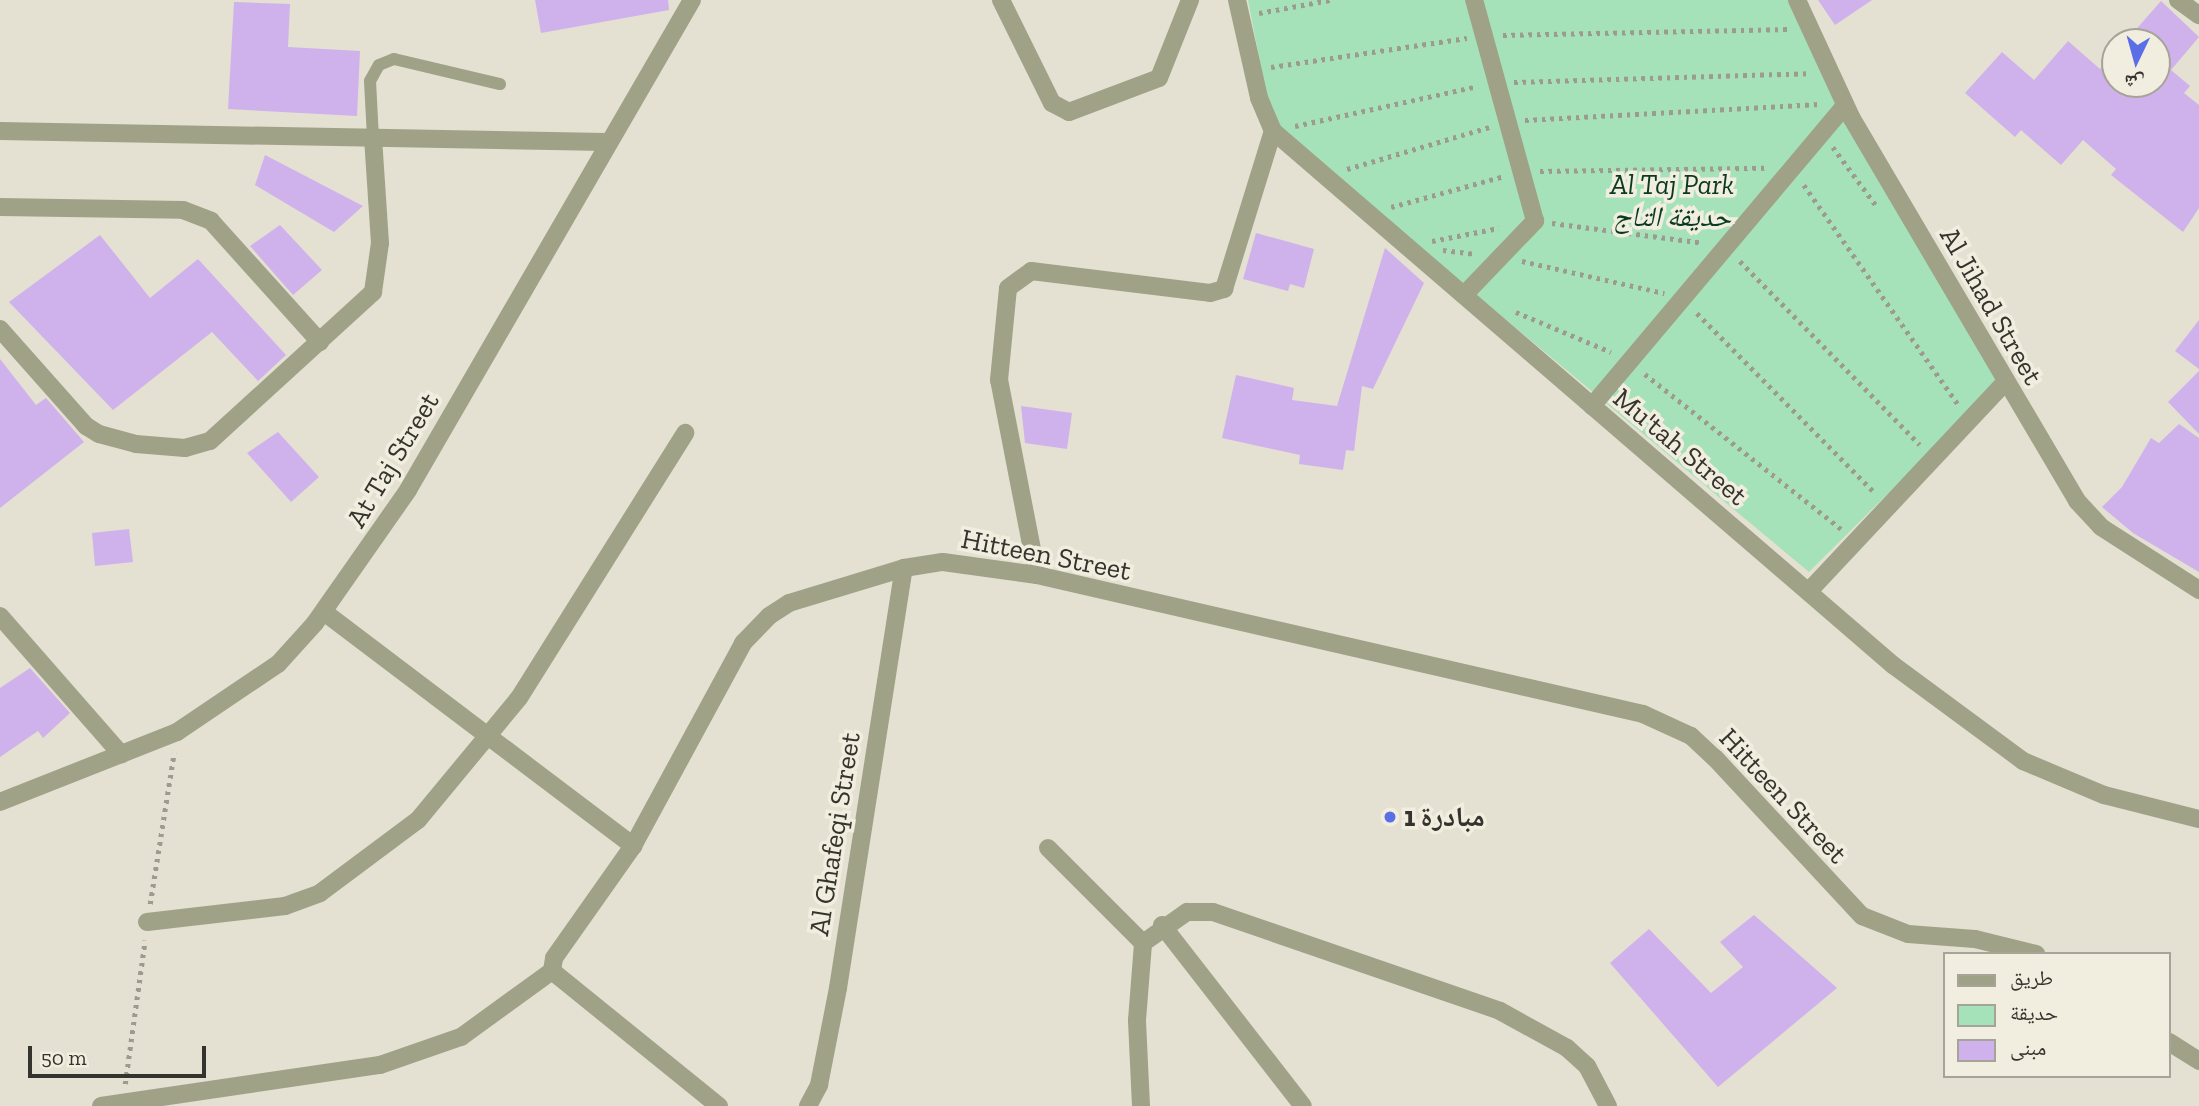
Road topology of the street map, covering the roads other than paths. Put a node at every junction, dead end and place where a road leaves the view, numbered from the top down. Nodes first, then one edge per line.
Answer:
1 (692, 0) edge
2 (1001, 0) edge
3 (1190, 0) edge
4 (1474, 0) edge
5 (1797, 0) edge
6 (2178, 0) edge
7 (1239, 8) edge
8 (2199, 15) edge
9 (500, 83) dead end
10 (1844, 104) junction
11 (0, 131) edge
12 (1273, 131) junction
13 (373, 138) junction
14 (606, 142) junction
15 (0, 207) edge
16 (1464, 295) junction
17 (0, 329) edge
18 (320, 342) junction
19 (2005, 382) junction
20 (1592, 406) junction
21 (685, 433) dead end
22 (904, 568) junction
23 (1037, 575) junction
24 (1808, 590) junction
25 (2199, 590) edge
26 (324, 612) junction
27 (0, 616) edge
28 (491, 738) junction
29 (121, 754) junction
30 (4, 799) edge
31 (2199, 820) edge
32 (633, 846) junction
33 (1048, 848) dead end
34 (147, 922) dead end
35 (1162, 925) junction
36 (1143, 943) junction
37 (2028, 952) edge
38 (552, 971) junction
39 (2171, 1043) edge
40 (2199, 1061) edge
41 (101, 1106) edge
42 (719, 1106) edge
43 (808, 1106) edge
44 (1141, 1106) edge
45 (1303, 1106) edge
46 (1608, 1106) edge

1 - 14 street, At Taj Street
2 - 3 street
4 - 16 street
5 - 10 street, Al Jihad Street
6 - 8 street
7 - 12 street
9 - 13 lane
10 - 19 street, Al Jihad Street
10 - 20 street
11 - 13 street
12 - 16 street, Mu'tah Street
12 - 23 street
13 - 14 street
13 - 18 street
14 - 26 street, At Taj Street
15 - 18 street
16 - 20 street, Mu'tah Street
17 - 18 street
19 - 24 street
19 - 25 street, Al Jihad Street
20 - 24 street, Mu'tah Street
21 - 28 street
22 - 23 street, Hitteen Street
22 - 32 street, Hitteen Street
22 - 43 street, Al Ghafeqi Street
23 - 37 street, Hitteen Street
24 - 31 street, Mu'tah Street
26 - 28 street
26 - 29 street, At Taj Street
27 - 29 street
28 - 32 street
28 - 34 street
29 - 30 street, At Taj Street
32 - 38 street, Hitteen Street
33 - 36 street
35 - 36 street
35 - 45 street
35 - 46 street
36 - 44 street
38 - 41 street, Hitteen Street
38 - 42 street
39 - 40 street

